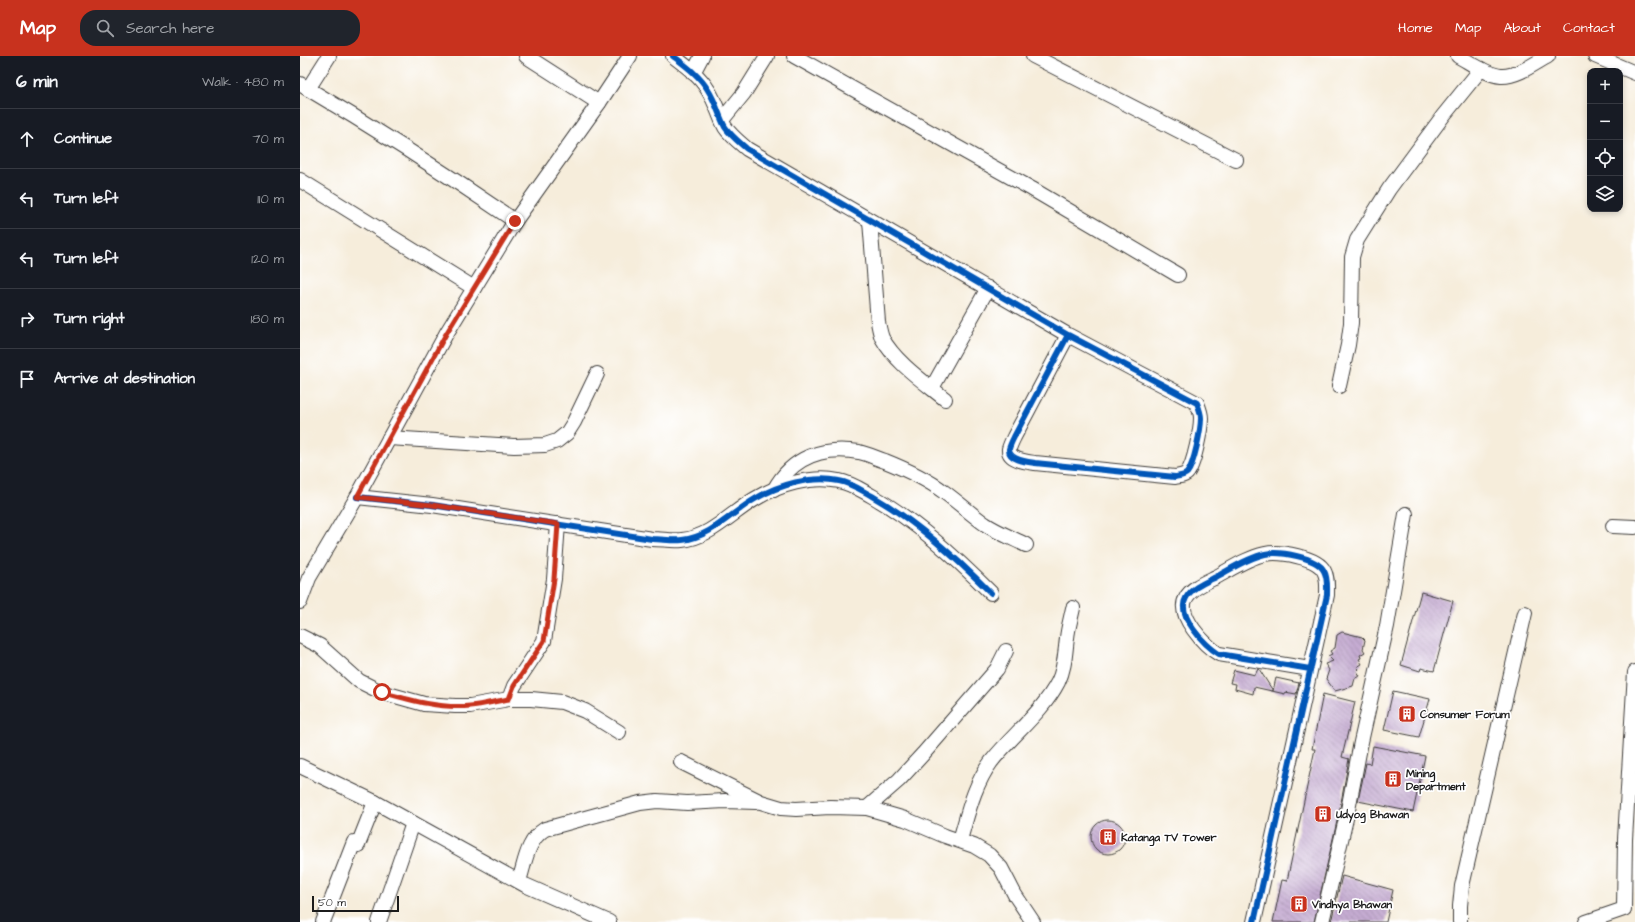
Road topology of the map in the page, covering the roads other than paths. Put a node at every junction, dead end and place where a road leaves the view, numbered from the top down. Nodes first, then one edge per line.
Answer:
1 (329, 56) edge
2 (526, 56) edge
3 (630, 56) edge
4 (673, 56) edge
5 (702, 56) edge
6 (767, 56) edge
7 (794, 56) edge
8 (1033, 56) edge
9 (1458, 56) edge
10 (1596, 56) edge
11 (1543, 57) edge
12 (1481, 69) junction
13 (693, 73) junction
14 (1635, 73) edge
15 (304, 86) edge
16 (599, 103) junction
17 (722, 120) junction
18 (1236, 160) dead end
19 (300, 180) edge
20 (515, 221) junction
21 (870, 221) junction
22 (1178, 275) dead end
23 (474, 288) junction
24 (988, 288) junction
25 (1068, 334) junction
26 (597, 374) dead end
27 (1339, 386) dead end
28 (932, 388) junction
29 (945, 399) dead end
30 (389, 438) junction
31 (774, 490) junction
32 (357, 497) junction
33 (1406, 514) dead end
34 (558, 524) junction
35 (1613, 526) dead end
36 (1635, 526) edge
37 (1026, 545) dead end
38 (991, 593) dead end
39 (300, 602) edge
40 (1074, 608) dead end
41 (1525, 613) dead end
42 (300, 636) edge
43 (1006, 651) dead end
44 (1310, 669) junction
45 (1635, 672) edge
46 (509, 699) junction
47 (619, 732) dead end
48 (681, 762) dead end
49 (300, 766) edge
50 (375, 802) junction
51 (761, 802) junction
52 (868, 808) junction
53 (413, 823) junction
54 (1630, 839) edge
55 (960, 840) junction
56 (519, 882) junction
57 (323, 922) edge
58 (379, 922) edge
59 (609, 922) edge
60 (1033, 922) edge
61 (1254, 922) edge
62 (1322, 922) edge
63 (1460, 922) edge
64 (1586, 922) edge

1 - 15 street
2 - 16 street
3 - 16 street
4 - 13 street
5 - 13 street
6 - 17 street
7 - 22 street
8 - 18 street
9 - 12 street
10 - 14 street
11 - 12 street
12 - 27 street
13 - 17 street
15 - 20 street
16 - 20 street
17 - 21 street
19 - 23 street
20 - 23 street
21 - 24 street
21 - 28 street
23 - 30 street
24 - 25 street
24 - 28 street
25 - 25 street
26 - 30 street
28 - 29 street
30 - 32 street
31 - 34 street
31 - 37 street
31 - 38 street
32 - 34 street
32 - 39 street
33 - 62 street
34 - 46 street
35 - 36 street
40 - 55 street
41 - 63 street
42 - 46 street
43 - 52 street
44 - 44 street
44 - 61 street
45 - 54 street
46 - 47 street
48 - 51 street
49 - 50 street
50 - 53 street
50 - 57 street
51 - 52 street
51 - 56 street
52 - 55 street
53 - 56 street
53 - 58 street
54 - 64 street
55 - 60 street
56 - 59 street

